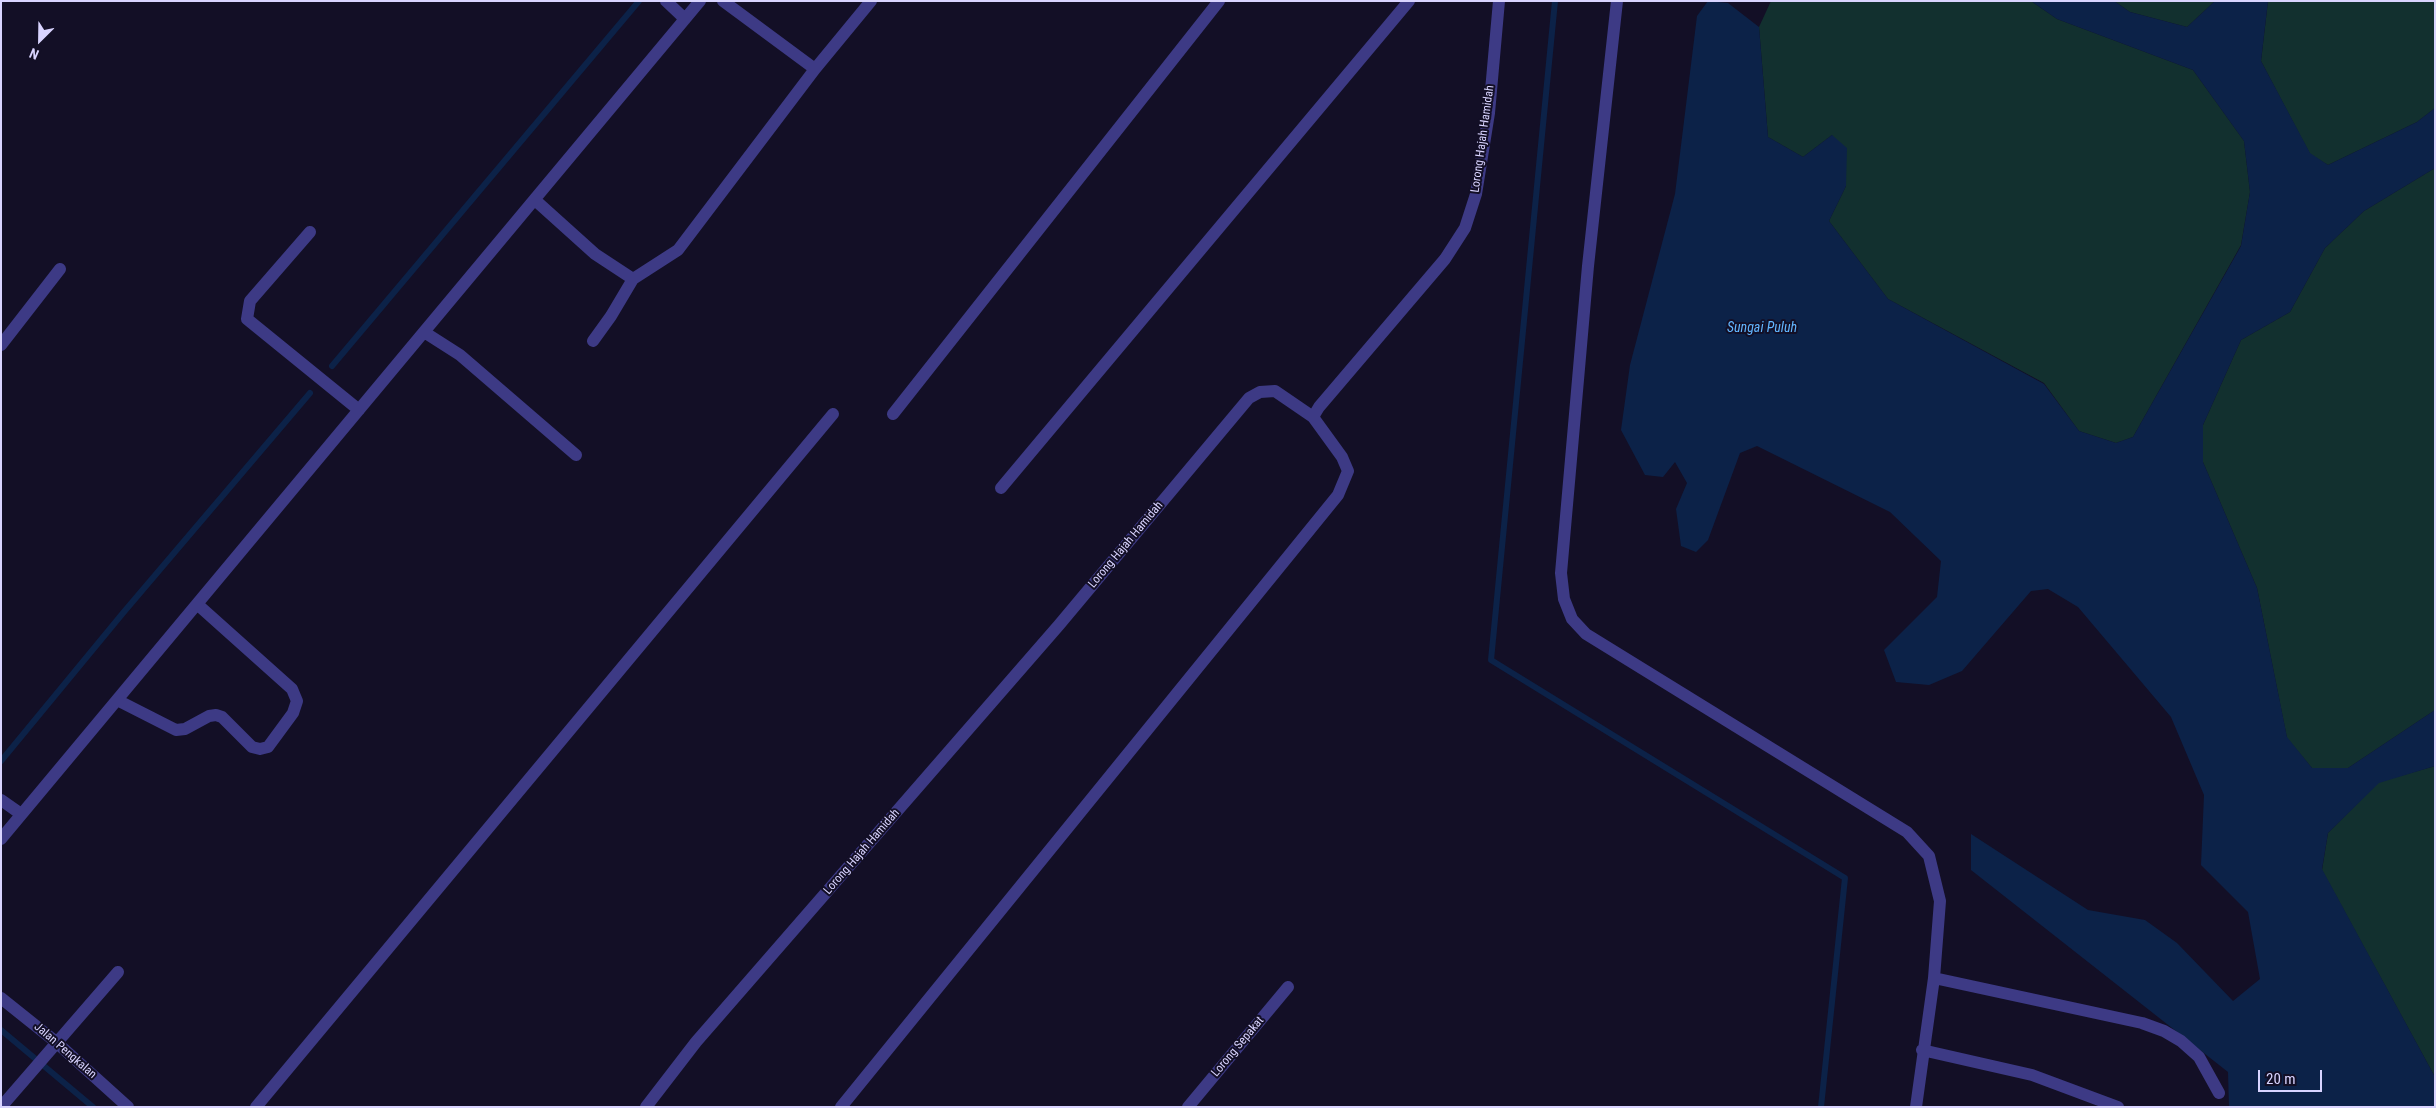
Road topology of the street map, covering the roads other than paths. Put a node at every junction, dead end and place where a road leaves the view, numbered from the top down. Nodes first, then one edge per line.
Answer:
1 (666, 1) edge
2 (700, 1) edge
3 (724, 1) edge
4 (871, 1) edge
5 (1219, 1) edge
6 (1409, 1) edge
7 (1499, 1) edge
8 (1617, 1) edge
9 (685, 19) junction
10 (815, 69) junction
11 (534, 200) junction
12 (310, 232) dead end
13 (60, 269) dead end
14 (633, 279) junction
15 (424, 332) junction
16 (593, 340) dead end
17 (1, 346) edge
18 (359, 410) junction
19 (833, 414) dead end
20 (893, 414) dead end
21 (1313, 417) junction
22 (576, 455) dead end
23 (1001, 488) dead end
24 (197, 604) junction
25 (117, 700) junction
26 (1, 800) edge
27 (21, 814) junction
28 (1, 839) edge
29 (118, 972) dead end
30 (1934, 978) junction
31 (1288, 987) dead end
32 (1, 998) edge
33 (52, 1046) junction
34 (1922, 1050) junction
35 (2219, 1093) dead end
36 (1, 1107) edge
37 (128, 1107) edge
38 (256, 1107) edge
39 (646, 1107) edge
40 (841, 1107) edge
41 (1188, 1107) edge
42 (1916, 1107) edge
43 (2118, 1107) edge

1 - 9 street
2 - 9 street
3 - 10 street
4 - 10 street
5 - 20 street
6 - 23 street
7 - 21 street, Lorong Hajah Hamidah
8 - 30 street
9 - 11 street
10 - 14 street
11 - 14 street
11 - 15 street
12 - 18 street
13 - 17 street
14 - 16 street
15 - 18 street
15 - 22 street
18 - 24 street
19 - 38 street
21 - 39 street, Lorong Hajah Hamidah
21 - 40 street
24 - 25 street
24 - 25 street
25 - 27 street
26 - 27 street
27 - 28 street
29 - 33 street
30 - 34 street
30 - 35 street
31 - 41 street, Lorong Sepakat
32 - 33 street, Jalan Pengkalan
33 - 36 street
33 - 37 street, Jalan Pengkalan
34 - 42 street
34 - 43 street

